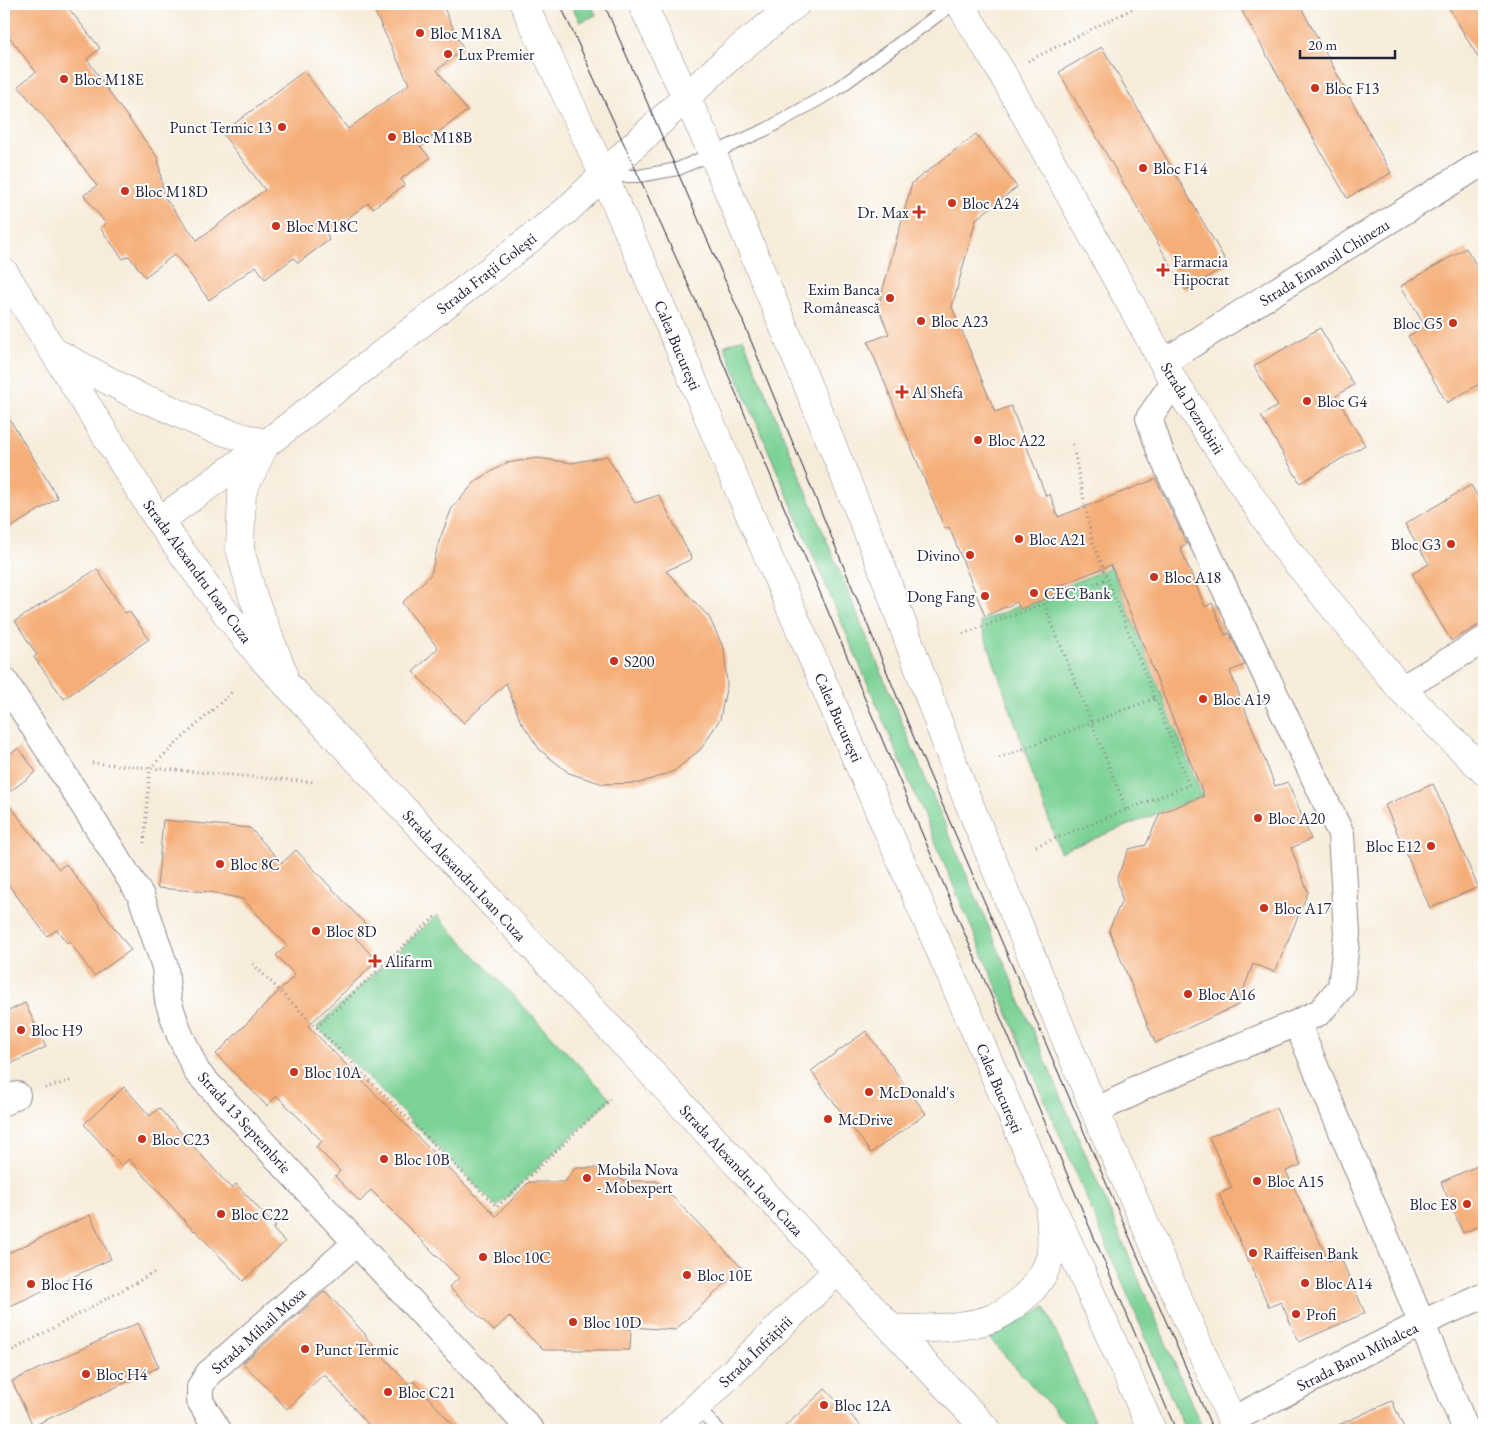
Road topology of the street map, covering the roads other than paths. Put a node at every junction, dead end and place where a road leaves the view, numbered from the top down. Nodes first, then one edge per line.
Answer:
1 (524, 4) edge
2 (642, 4) edge
3 (796, 4) edge
4 (953, 4) edge
5 (960, 4) edge
6 (686, 98) junction
7 (713, 154) junction
8 (1484, 162) edge
9 (604, 176) junction
10 (4, 272) edge
11 (54, 352) junction
12 (1169, 372) junction
13 (266, 444) junction
14 (159, 520) junction
15 (1484, 640) edge
16 (4, 680) edge
17 (290, 687) junction
18 (1401, 689) junction
19 (1484, 771) edge
20 (1297, 1023) junction
21 (1095, 1111) junction
22 (1049, 1200) junction
23 (356, 1242) junction
24 (837, 1271) junction
25 (1484, 1294) edge
26 (1422, 1322) junction
27 (892, 1329) junction
28 (697, 1408) junction
29 (1234, 1425) edge
30 (218, 1430) edge
31 (531, 1430) edge
32 (674, 1430) edge
33 (719, 1430) edge
34 (987, 1430) edge
35 (1152, 1430) edge
36 (1466, 1430) edge

1 - 9 main road, Calea București
2 - 6 main road
3 - 6 main road, Strada Frații Golești
4 - 7 lane
5 - 12 main road, Strada Dezrobirii
6 - 7 main road
6 - 9 main road, Strada Frații Golești
7 - 9 lane
7 - 21 main road
8 - 12 street, Strada Emanoil Chinezu
9 - 13 main road, Strada Frații Golești
9 - 22 main road, Calea București
10 - 11 main road, Strada Alexandru Ioan Cuza
11 - 13 main road
11 - 14 main road, Strada Alexandru Ioan Cuza
12 - 18 main road, Strada Dezrobirii
12 - 20 street
13 - 14 main road, Strada Frații Golești
13 - 17 main road
14 - 17 main road, Strada Alexandru Ioan Cuza
15 - 18 street
16 - 23 street, Strada 13 Septembrie
17 - 24 main road, Strada Alexandru Ioan Cuza
18 - 19 main road, Strada Dezrobirii
20 - 21 street
20 - 26 street
21 - 29 main road
22 - 27 main road
22 - 35 main road, Calea București
23 - 30 street, Strada Mihail Moxa
23 - 31 street, Strada 13 Septembrie
24 - 27 main road, Strada Alexandru Ioan Cuza
24 - 28 main road, Strada Înfrățirii
25 - 26 street, Strada Banu Mihalcea
26 - 29 street, Strada Banu Mihalcea
26 - 36 street
27 - 34 main road, Strada Alexandru Ioan Cuza
28 - 32 main road, Strada Înfrățirii
28 - 33 lane

